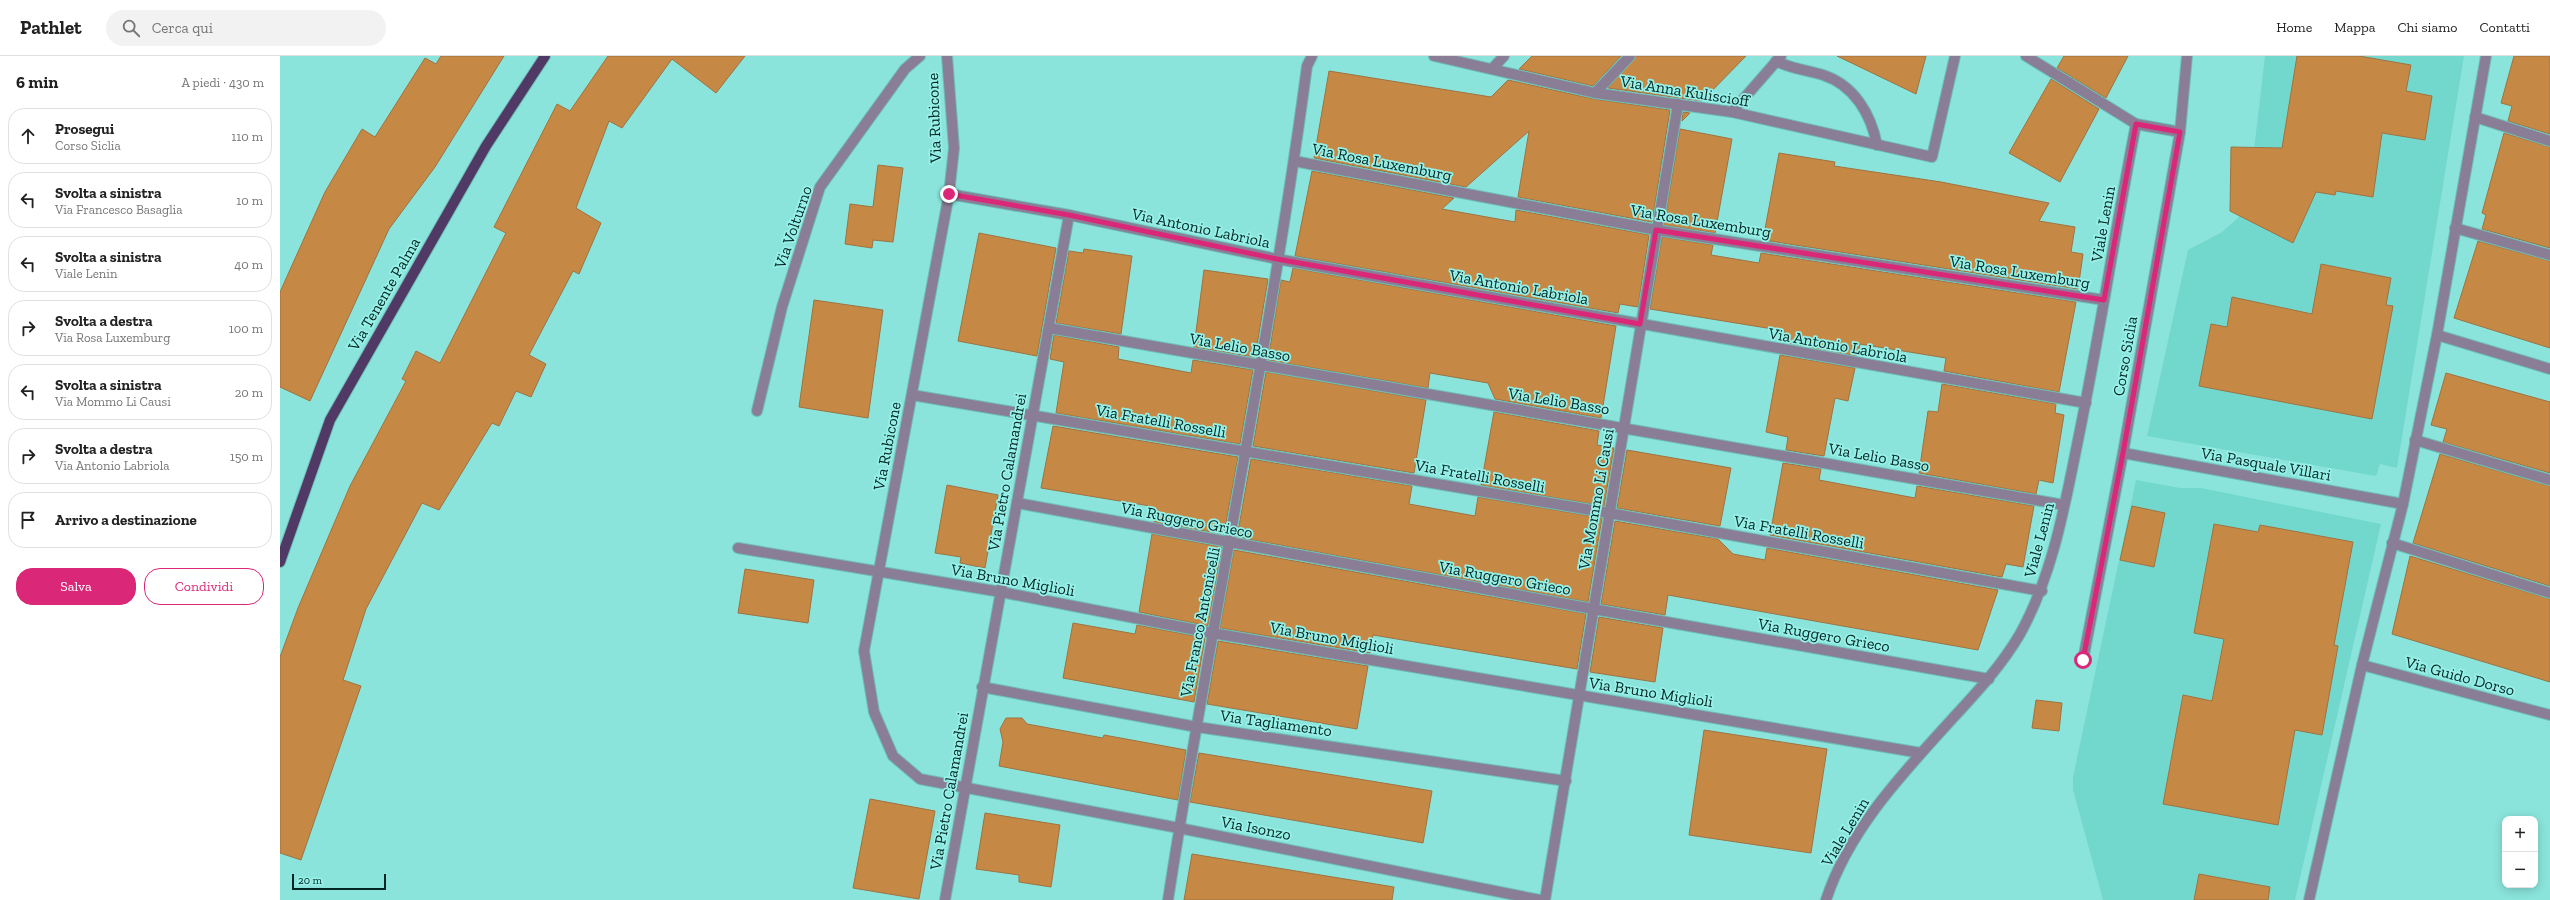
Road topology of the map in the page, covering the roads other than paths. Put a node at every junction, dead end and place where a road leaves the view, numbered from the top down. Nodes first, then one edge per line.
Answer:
1 (545, 56) edge
2 (920, 56) edge
3 (947, 56) edge
4 (1312, 56) edge
5 (1434, 56) edge
6 (1504, 56) edge
7 (1630, 56) edge
8 (1955, 56) edge
9 (2026, 56) edge
10 (2187, 56) edge
11 (2486, 56) edge
12 (1778, 58) edge
13 (1492, 69) junction
14 (1595, 93) junction
15 (1678, 104) junction
16 (1732, 112) junction
17 (2475, 117) junction
18 (2136, 124) junction
19 (2180, 132) junction
20 (2550, 141) edge
21 (1877, 145) junction
22 (1294, 161) junction
23 (949, 194) junction
24 (1069, 215) junction
25 (2456, 228) junction
26 (1656, 230) junction
27 (2550, 255) edge
28 (1277, 259) junction
29 (2104, 300) junction
30 (1640, 324) junction
31 (1049, 328) junction
32 (2437, 335) junction
33 (1260, 366) junction
34 (2550, 369) edge
35 (912, 395) junction
36 (2086, 403) junction
37 (757, 411) dead end
38 (1033, 414) junction
39 (1624, 427) junction
40 (2415, 440) junction
41 (1247, 452) junction
42 (2123, 453) junction
43 (2550, 480) edge
44 (1017, 503) junction
45 (2403, 504) junction
46 (2064, 505) junction
47 (1609, 513) junction
48 (2392, 543) junction
49 (1230, 544) junction
50 (738, 548) dead end
51 (280, 562) edge
52 (878, 571) junction
53 (2042, 591) junction
54 (1001, 592) junction
55 (2550, 593) edge
56 (1593, 609) junction
57 (1212, 632) junction
58 (2083, 660) dead end
59 (2362, 665) junction
60 (1988, 679) junction
61 (982, 687) junction
62 (1579, 695) junction
63 (2550, 715) edge
64 (1197, 727) junction
65 (1921, 753) junction
66 (1566, 780) junction
67 (966, 786) junction
68 (1179, 828) junction
69 (945, 900) edge
70 (1168, 900) edge
71 (1540, 900) edge
72 (1545, 900) edge
73 (1826, 900) edge
74 (2309, 900) edge

1 - 51 main road, Via Tenente Palma
2 - 37 street, Via Volturno
3 - 23 street, Via Rubicone
4 - 22 street, Via Franco Antonicelli
5 - 13 street, Via Anna Kuliscioff
6 - 13 street
7 - 14 street
8 - 21 street, Via Anna Kuliscioff
9 - 18 street
10 - 19 street, Corso Siclia
11 - 17 street
12 - 16 street
12 - 21 street
13 - 14 street, Via Anna Kuliscioff
14 - 15 street, Via Anna Kuliscioff
15 - 16 street, Via Anna Kuliscioff
15 - 26 street, Via Mommo Li Causi
16 - 21 street, Via Anna Kuliscioff
17 - 20 street
17 - 25 street
18 - 19 street
18 - 29 street, Viale Lenin
19 - 42 street, Corso Siclia
22 - 26 street, Via Rosa Luxemburg
22 - 28 street, Via Franco Antonicelli
23 - 24 street, Via Antonio Labriola
23 - 35 street, Via Rubicone
24 - 28 street, Via Antonio Labriola
24 - 31 street, Via Pietro Calamandrei
25 - 27 street
25 - 32 street
26 - 29 street, Via Rosa Luxemburg
26 - 30 street, Via Mommo Li Causi
28 - 30 street, Via Antonio Labriola
28 - 33 street, Via Franco Antonicelli
29 - 36 street, Viale Lenin
30 - 36 street, Via Antonio Labriola
30 - 39 street, Via Mommo Li Causi
31 - 33 street, Via Lelio Basso
31 - 38 street, Via Pietro Calamandrei
32 - 34 street
32 - 40 street
33 - 39 street, Via Lelio Basso
33 - 41 street, Via Franco Antonicelli
35 - 38 street, Via Fratelli Rosselli
35 - 52 street, Via Rubicone
36 - 46 street, Viale Lenin
38 - 41 street, Via Fratelli Rosselli
38 - 44 street, Via Pietro Calamandrei
39 - 46 street, Via Lelio Basso
39 - 47 street, Via Mommo Li Causi
40 - 43 street
40 - 45 street
41 - 47 street, Via Fratelli Rosselli
41 - 49 street, Via Franco Antonicelli
42 - 45 street, Via Pasquale Villari
42 - 58 street, Corso Siclia
44 - 49 street, Via Ruggero Grieco
44 - 54 street, Via Pietro Calamandrei
45 - 48 street
46 - 53 street, Viale Lenin
47 - 53 street, Via Fratelli Rosselli
47 - 56 street, Via Mommo Li Causi
48 - 55 street
48 - 59 street
49 - 56 street, Via Ruggero Grieco
49 - 57 street, Via Franco Antonicelli
50 - 52 street, Via Bruno Miglioli
52 - 54 street, Via Bruno Miglioli
52 - 67 street, Via Rubicone
53 - 60 street, Viale Lenin
54 - 57 street, Via Bruno Miglioli
54 - 61 street, Via Pietro Calamandrei
56 - 60 street, Via Ruggero Grieco
56 - 62 street, Via Mommo Li Causi
57 - 62 street, Via Bruno Miglioli
57 - 64 street, Via Franco Antonicelli
59 - 63 street, Via Guido Dorso
59 - 74 street
60 - 65 street, Viale Lenin
61 - 64 street, Via Tagliamento
61 - 67 street, Via Pietro Calamandrei
62 - 65 street, Via Bruno Miglioli
62 - 66 street, Via Mommo Li Causi
64 - 66 street, Via Tagliamento
64 - 68 street, Via Franco Antonicelli
65 - 73 street, Viale Lenin
66 - 72 street, Via Mommo Li Causi
67 - 68 street, Via Isonzo
67 - 69 street, Via Pietro Calamandrei
68 - 70 street, Via Franco Antonicelli
68 - 71 street, Via Isonzo

